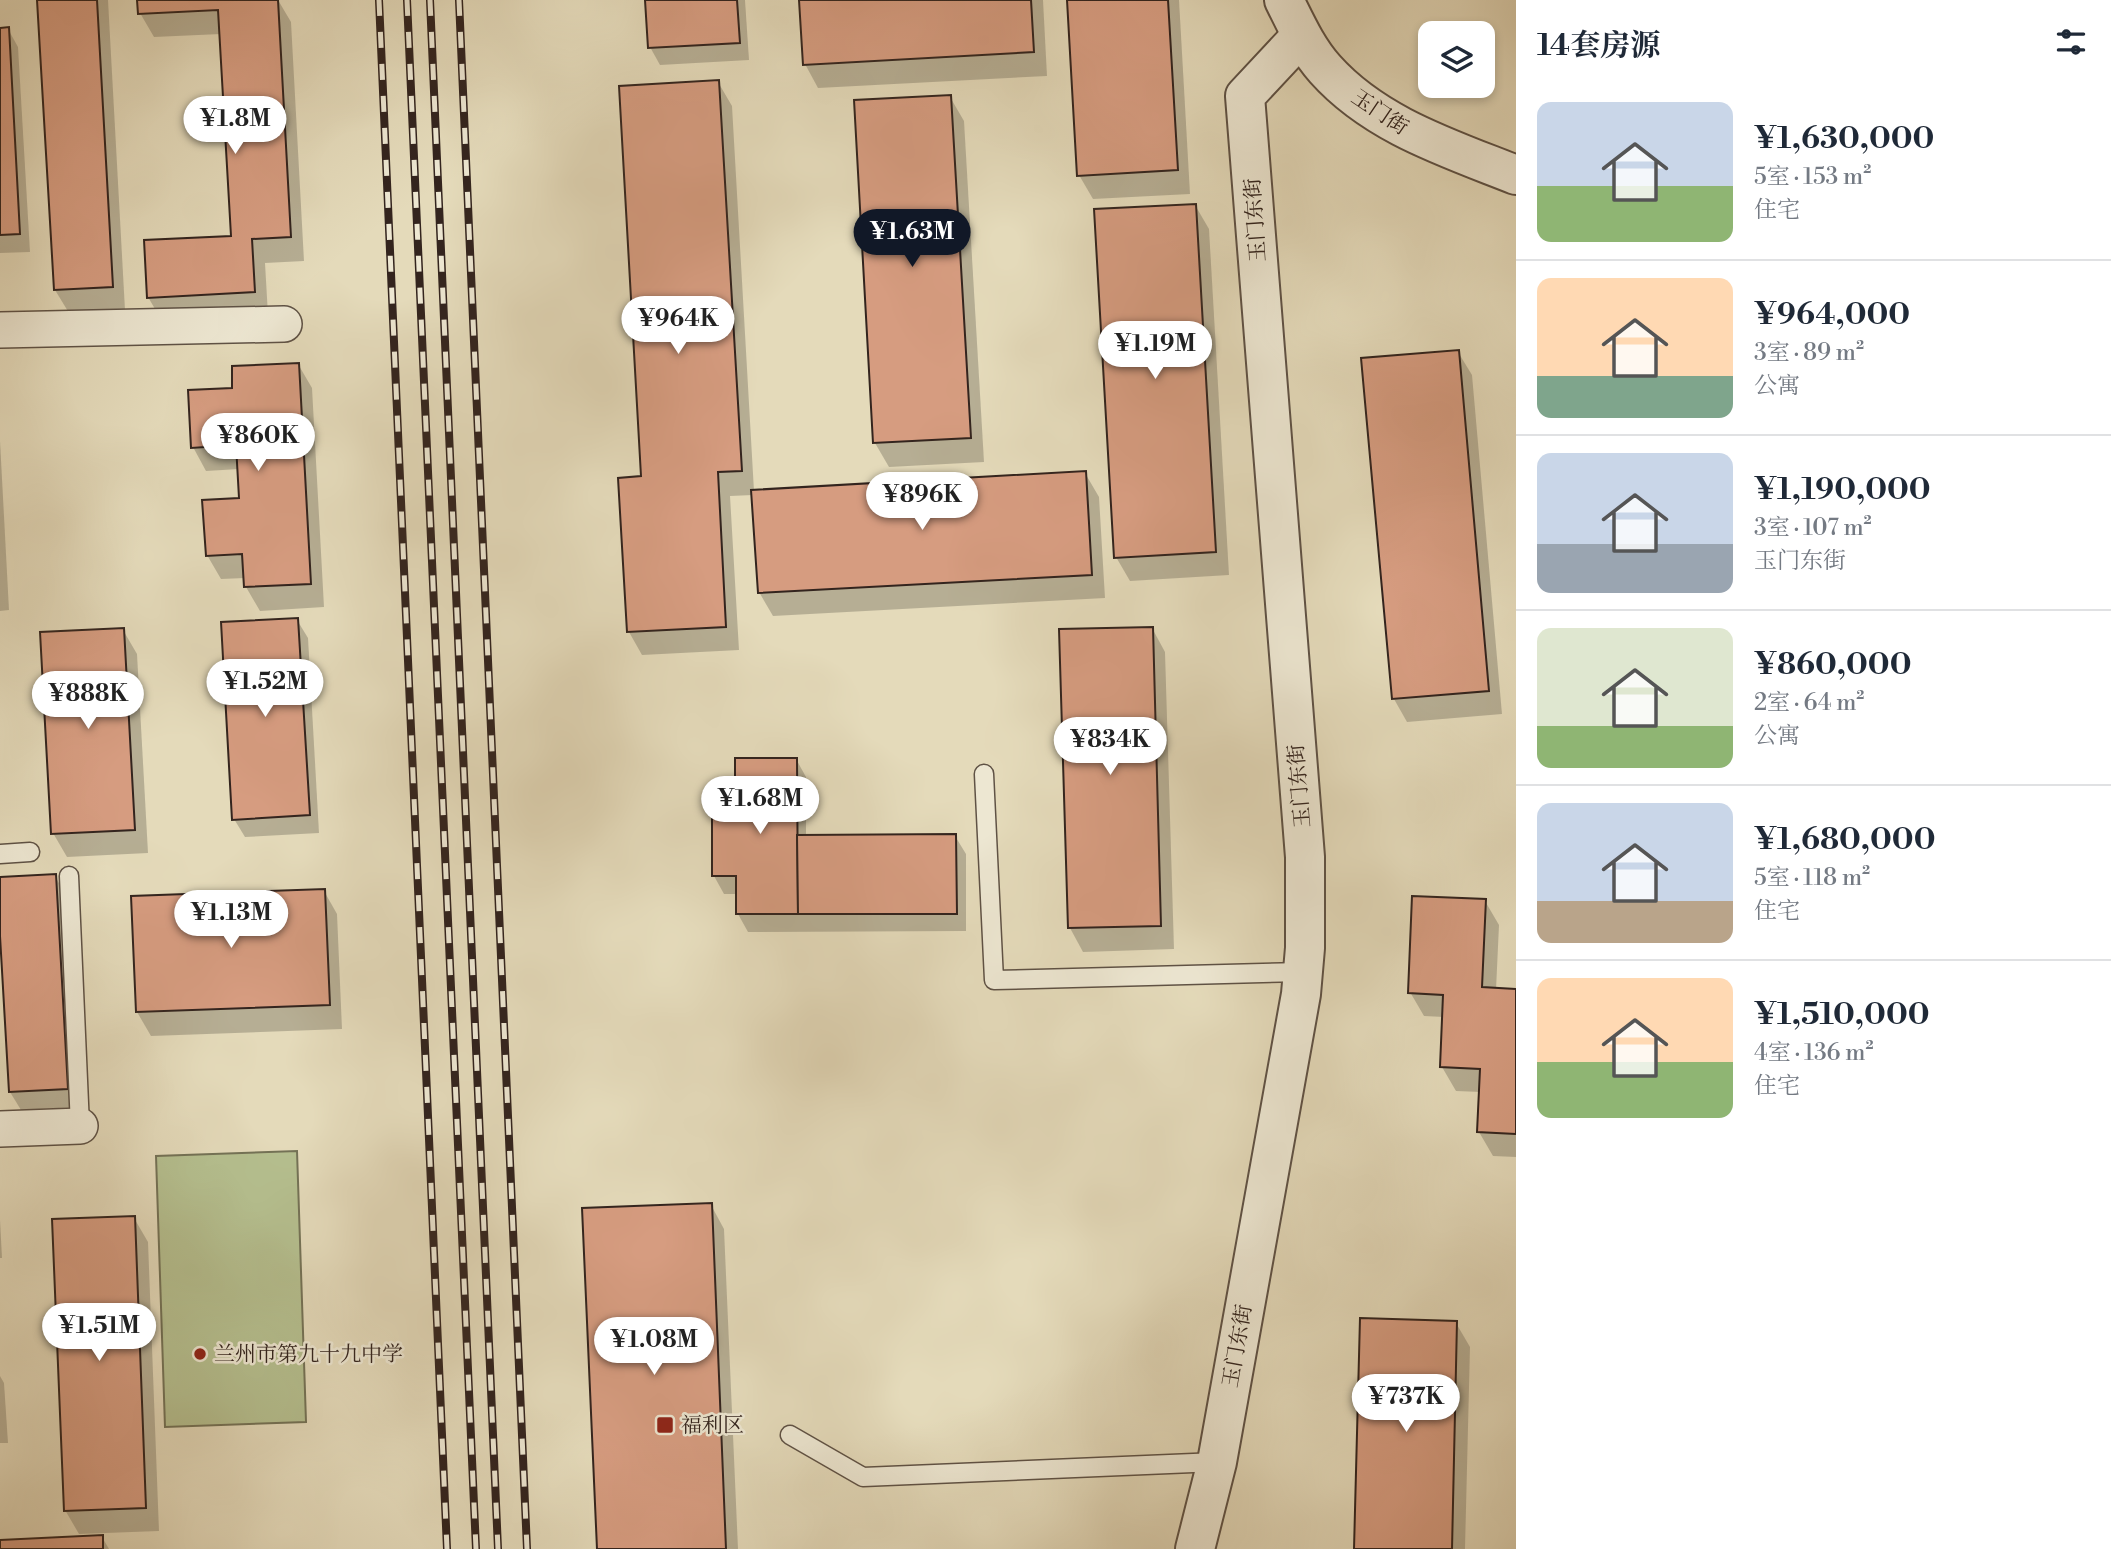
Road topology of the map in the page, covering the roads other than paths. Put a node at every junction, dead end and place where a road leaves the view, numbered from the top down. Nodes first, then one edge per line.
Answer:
1 (1284, 0) edge
2 (1301, 36) junction
3 (1516, 174) edge
4 (284, 324) dead end
5 (0, 330) edge
6 (984, 774) dead end
7 (30, 852) dead end
8 (0, 854) edge
9 (69, 876) dead end
10 (1303, 972) junction
11 (80, 1126) joint
12 (0, 1129) edge
13 (790, 1435) dead end
14 (1217, 1462) junction
15 (1195, 1549) edge

1 - 2 street, 玉门街
2 - 3 street, 玉门街
2 - 10 street, 玉门东街
4 - 5 street
6 - 10 lane
7 - 8 lane
9 - 11 lane
10 - 14 street, 玉门东街
11 - 12 street
13 - 14 lane
14 - 15 street, 玉门东街

